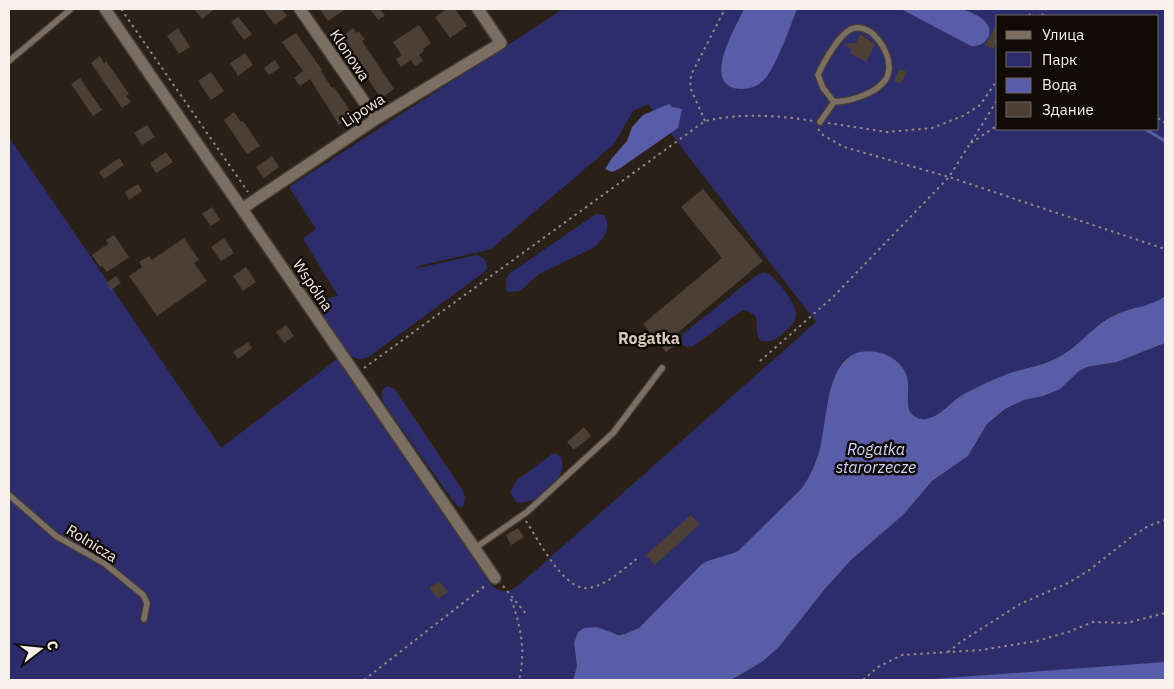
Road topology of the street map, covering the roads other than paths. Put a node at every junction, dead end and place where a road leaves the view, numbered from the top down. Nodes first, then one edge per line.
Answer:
1 (71, 9) edge
2 (105, 9) edge
3 (300, 9) edge
4 (478, 9) edge
5 (9, 61) edge
6 (834, 102) junction
7 (376, 119) junction
8 (820, 122) road end
9 (243, 208) junction
10 (662, 368) dead end
11 (9, 495) edge
12 (475, 548) junction
13 (495, 578) road end
14 (144, 619) dead end

1 - 5 lane
2 - 9 street, Wspólna
3 - 7 street, Klonowa
4 - 7 street, Lipowa
6 - 6 lane
6 - 8 lane
7 - 9 street, Lipowa
9 - 12 street, Wspólna
10 - 12 lane
11 - 14 lane, Rolnicza
12 - 13 street, Wspólna

